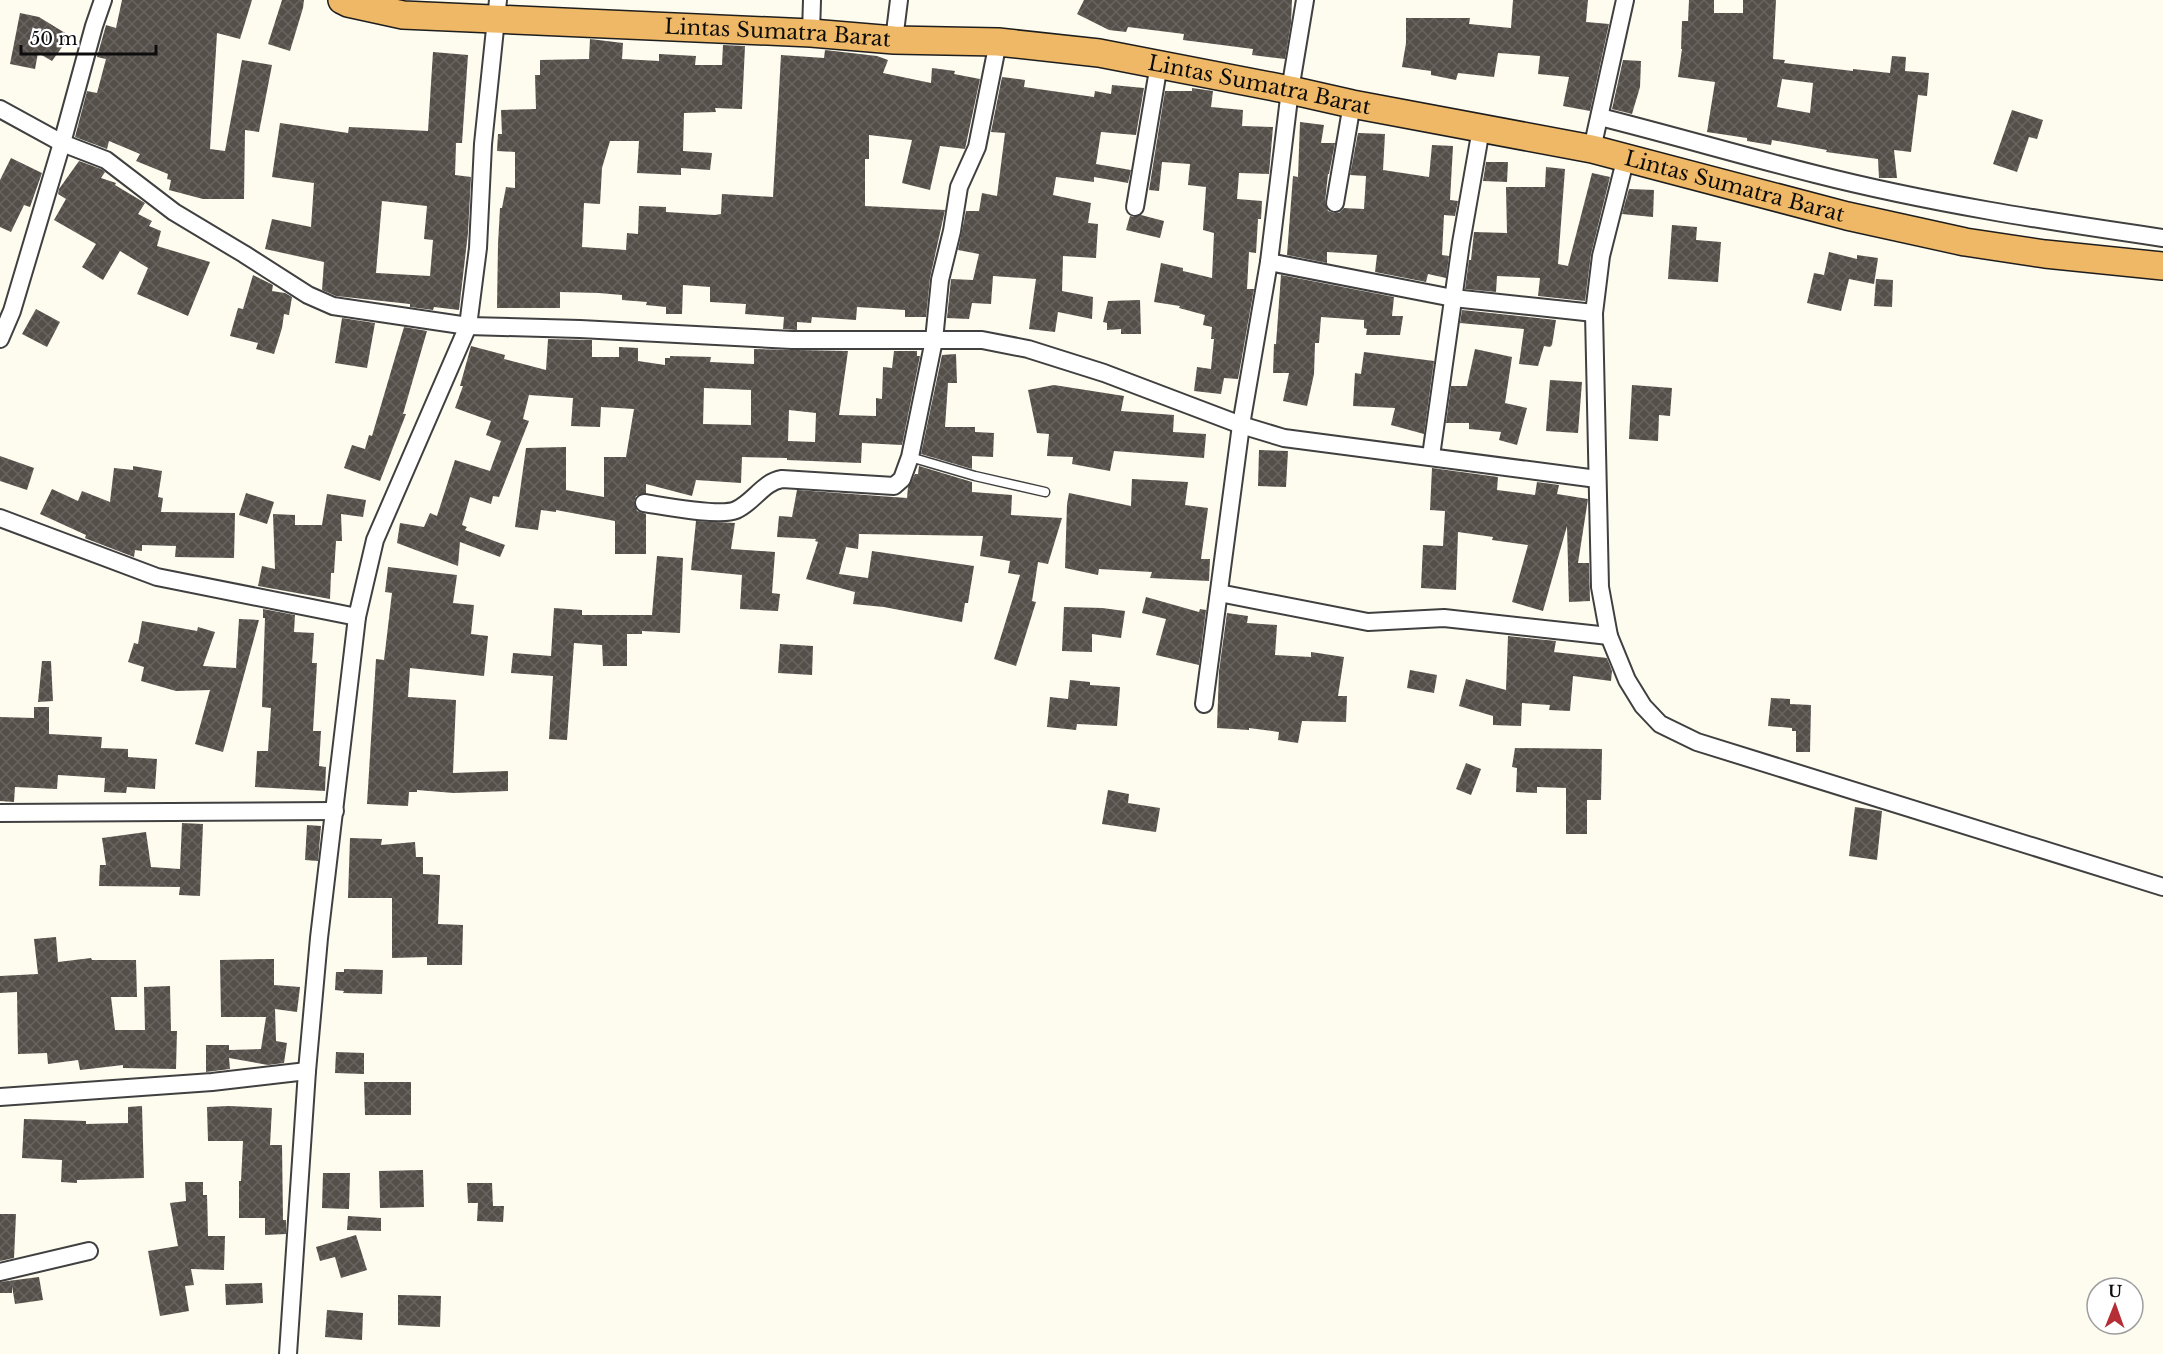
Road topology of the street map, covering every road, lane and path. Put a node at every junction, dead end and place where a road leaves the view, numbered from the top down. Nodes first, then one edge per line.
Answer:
1 (103, 0) edge
2 (342, 0) edge
3 (812, 0) edge
4 (899, 0) edge
5 (1305, 0) edge
6 (1625, 0) edge
7 (498, 10) edge
8 (811, 33) junction
9 (894, 40) junction
10 (998, 42) junction
11 (1159, 64) junction
12 (1290, 90) junction
13 (1352, 104) junction
14 (0, 109) edge
15 (1600, 117) junction
16 (1481, 129) junction
17 (62, 143) junction
18 (1592, 149) junction
19 (1626, 158) junction
20 (1335, 203) dead end
21 (1135, 207) dead end
22 (2155, 237) edge
23 (1269, 262) junction
24 (2154, 265) edge
25 (1453, 298) junction
26 (1593, 313) junction
27 (468, 326) junction
28 (0, 339) edge
29 (934, 340) junction
30 (1241, 425) junction
31 (1431, 456) junction
32 (910, 458) junction
33 (1597, 479) junction
34 (1045, 492) dead end
35 (644, 503) dead end
36 (0, 518) edge
37 (1220, 593) junction
38 (357, 617) junction
39 (1609, 636) junction
40 (1204, 704) dead end
41 (335, 811) junction
42 (0, 813) edge
43 (2163, 887) edge
44 (307, 1071) junction
45 (0, 1097) edge
46 (89, 1251) dead end
47 (0, 1272) edge
48 (288, 1354) edge

1 - 17 street
2 - 7 highway, Lintas Sumatra Barat
3 - 8 street
4 - 9 street
5 - 12 street
6 - 15 street
7 - 8 highway, Lintas Sumatra Barat
7 - 27 street
8 - 9 highway, Lintas Sumatra Barat
9 - 10 highway, Lintas Sumatra Barat
10 - 11 highway, Lintas Sumatra Barat
10 - 29 street
11 - 12 highway, Lintas Sumatra Barat
11 - 21 street
12 - 13 highway, Lintas Sumatra Barat
12 - 23 street
13 - 16 highway, Lintas Sumatra Barat
13 - 20 street
14 - 17 street
15 - 18 street
15 - 22 street
16 - 18 highway, Lintas Sumatra Barat
16 - 25 street
17 - 27 street
17 - 28 street
18 - 19 highway, Lintas Sumatra Barat
19 - 24 highway, Lintas Sumatra Barat
19 - 26 street
22 - 24 street
23 - 25 street
23 - 30 street
25 - 26 street
25 - 31 street
26 - 33 street
27 - 29 street
27 - 38 street
29 - 30 street
29 - 32 street
30 - 31 street
30 - 37 street
31 - 33 street
32 - 34 lane
32 - 35 street
33 - 39 street
36 - 38 street
37 - 39 street
37 - 40 street
38 - 41 street
39 - 43 street
41 - 42 street
41 - 44 street
44 - 45 street
44 - 48 street
46 - 47 street

